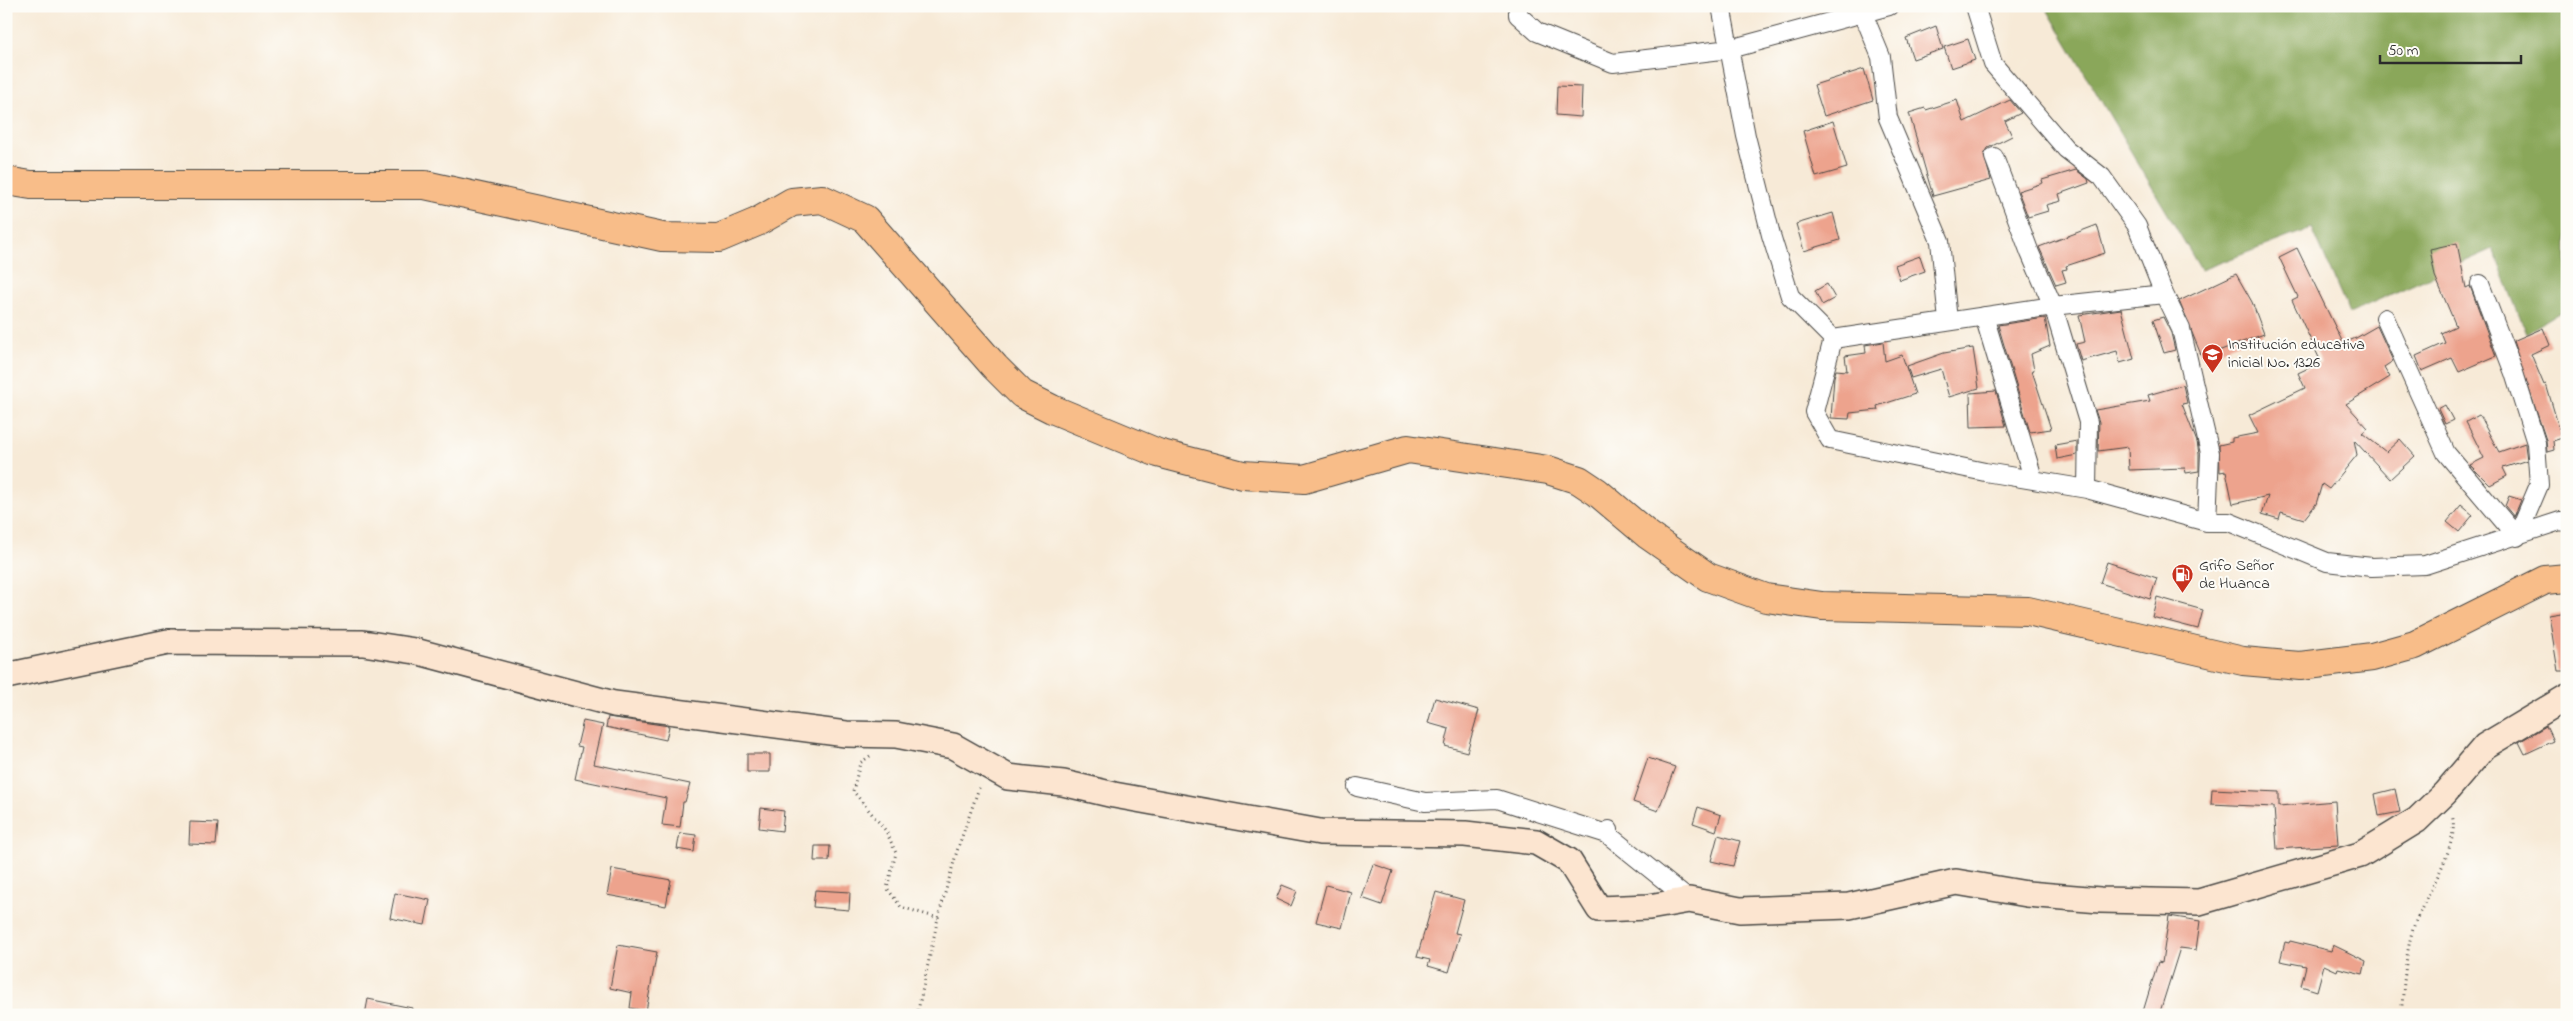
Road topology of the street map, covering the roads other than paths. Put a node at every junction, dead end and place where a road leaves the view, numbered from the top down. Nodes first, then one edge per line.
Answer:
1 (1518, 6) edge
2 (1721, 6) edge
3 (1889, 6) edge
4 (1975, 6) edge
5 (1861, 11) edge
6 (1730, 49) junction
7 (1994, 157) dead end
8 (6, 181) edge
9 (2480, 284) dead end
10 (2164, 294) junction
11 (2053, 306) junction
12 (1984, 316) junction
13 (2385, 318) dead end
14 (1948, 321) junction
15 (1832, 339) junction
16 (2033, 478) junction
17 (2087, 489) junction
18 (2207, 522) junction
19 (2567, 522) edge
20 (2516, 537) junction
21 (2567, 578) edge
22 (6, 676) edge
23 (2567, 697) edge
24 (1358, 787) dead end
25 (1689, 900) junction

1 - 6 street
2 - 6 street
3 - 5 street
4 - 10 street
5 - 6 street
5 - 14 street
6 - 15 street
7 - 11 street
8 - 21 highway
9 - 20 street
10 - 11 street
10 - 18 street
11 - 12 street
11 - 17 street
12 - 14 street
12 - 16 street
13 - 20 street
14 - 15 street
15 - 16 street
16 - 17 street
17 - 18 street
18 - 20 street
19 - 20 street
22 - 25 street
23 - 25 street
24 - 25 street

